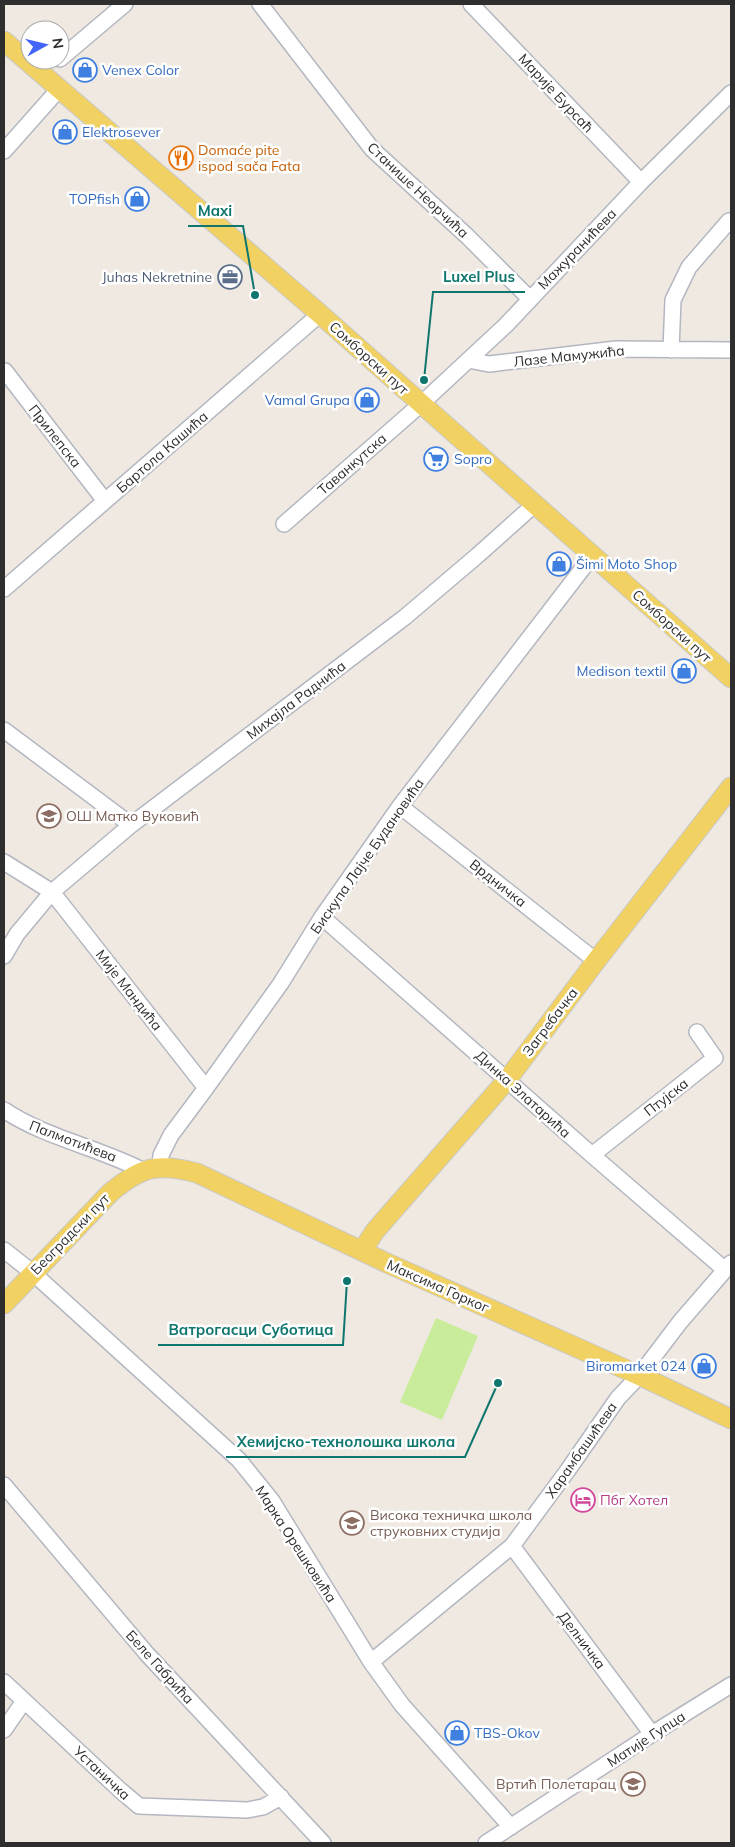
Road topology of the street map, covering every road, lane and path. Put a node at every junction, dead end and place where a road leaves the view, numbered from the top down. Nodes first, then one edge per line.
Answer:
1 (125, 4) edge
2 (260, 4) edge
3 (471, 4) edge
4 (4, 41) edge
5 (70, 51) edge
6 (49, 70) edge
7 (44, 74) junction
8 (60, 88) junction
9 (731, 93) edge
10 (4, 152) edge
11 (641, 182) junction
12 (729, 221) dead end
13 (529, 298) junction
14 (320, 314) junction
15 (671, 350) junction
16 (731, 350) edge
17 (468, 360) junction
18 (5, 371) dead end
19 (420, 404) junction
20 (105, 501) junction
21 (535, 504) junction
22 (284, 524) dead end
23 (593, 555) junction
24 (4, 589) edge
25 (731, 678) edge
26 (4, 730) edge
27 (731, 787) edge
28 (400, 806) junction
29 (131, 825) junction
30 (4, 862) edge
31 (52, 892) junction
32 (322, 917) junction
33 (4, 956) edge
34 (596, 961) junction
35 (697, 1032) dead end
36 (507, 1080) junction
37 (206, 1088) junction
38 (4, 1110) edge
39 (592, 1155) junction
40 (151, 1169) junction
41 (4, 1250) edge
42 (362, 1250) junction
43 (728, 1266) edge
44 (32, 1272) junction
45 (4, 1304) edge
46 (639, 1376) junction
47 (731, 1419) edge
48 (4, 1485) edge
49 (512, 1546) junction
50 (371, 1662) junction
51 (4, 1682) edge
52 (731, 1685) edge
53 (24, 1701) junction
54 (4, 1730) edge
55 (652, 1734) junction
56 (281, 1797) junction
57 (510, 1827) junction
58 (323, 1843) edge
59 (486, 1843) edge

1 - 5 street
2 - 13 street, Станише Неорчића
3 - 11 street, Марије Бурсаћ
4 - 7 main road, Сомборски пут
6 - 7 street
7 - 8 main road, Сомборски пут
8 - 10 street
8 - 14 main road, Сомборски пут
9 - 11 street, Мажуранићева
11 - 13 street, Мажуранићева
12 - 15 street
13 - 17 street, Мажуранићева
14 - 19 main road, Сомборски пут
14 - 20 street, Бартола Кашића
15 - 16 street, Лазе Мамужића
15 - 17 street, Лазе Мамужића
17 - 19 street, Мажуранићева
18 - 20 street, Прилепска
19 - 21 main road, Сомборски пут
19 - 22 street, Таванкутска
20 - 24 street, Бартола Кашића
21 - 23 main road, Сомборски пут
21 - 29 street, Михајла Раднића
23 - 25 main road, Сомборски пут
23 - 28 street, Бискупа Лајче Будановића
26 - 29 street
27 - 34 main road, Загребачка
28 - 32 street, Бискупа Лајче Будановића
28 - 34 street, Врдничка
29 - 31 street, Михајла Раднића
30 - 31 street
31 - 33 street, Михајла Раднића
31 - 37 street, Мије Мандића
32 - 36 street, Динка Златарића
32 - 37 street, Бискупа Лајче Будановића
34 - 36 main road, Загребачка
35 - 39 street, Птујска
36 - 39 street, Динка Златарића
36 - 42 main road, Загребачка
37 - 40 street, Бискупа Лајче Будановића
38 - 40 street, Палмотићева
39 - 43 street, Динка Златарића
40 - 42 main road, Максима Горког
40 - 44 main road, Београдски пут
41 - 44 street, Марка Орешковића
42 - 46 main road, Максима Горког
43 - 46 street, Харамбашићева
44 - 45 main road, Београдски пут
44 - 50 street, Марка Орешковића
46 - 47 main road, Максима Горког
46 - 49 street, Харамбашићева
48 - 56 street, Беле Габрића
49 - 50 street, Харамбашићева
49 - 55 street, Делничка
50 - 57 street, Марка Орешковића
51 - 53 street, Устаничка
52 - 55 street, Матије Гупца
53 - 54 street
53 - 56 street, Устаничка
55 - 57 street, Матије Гупца
56 - 58 street, Беле Габрића
57 - 59 street, Матије Гупца

